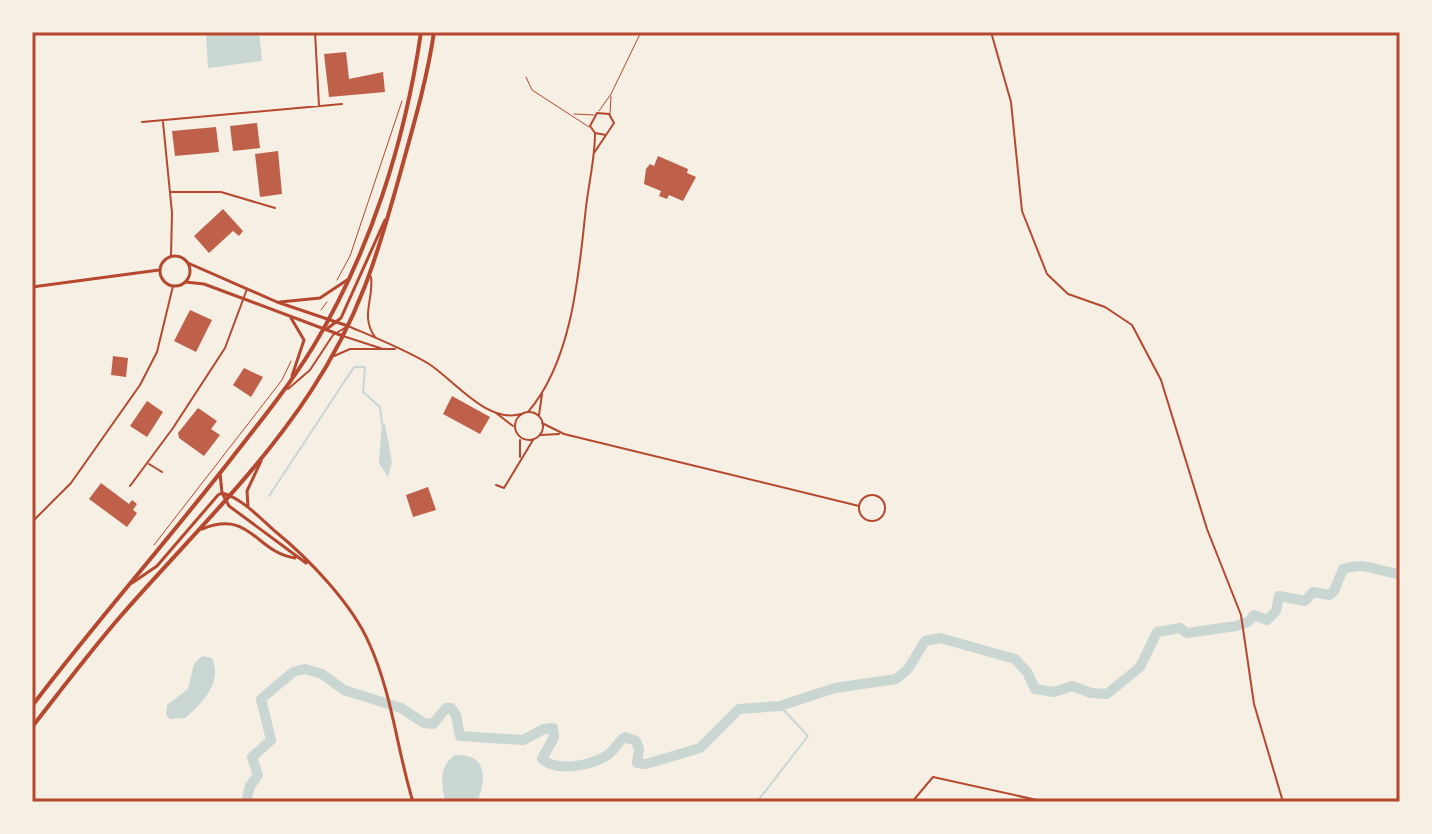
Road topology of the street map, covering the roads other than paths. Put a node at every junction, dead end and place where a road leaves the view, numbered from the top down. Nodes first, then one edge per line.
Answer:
1 (315, 32) edge
2 (421, 32) edge
3 (434, 32) edge
4 (641, 32) edge
5 (991, 32) edge
6 (526, 77) dead end
7 (611, 94) junction
8 (342, 104) dead end
9 (319, 106) junction
10 (572, 114) junction
11 (595, 114) junction
12 (610, 115) junction
13 (163, 120) junction
14 (142, 122) dead end
15 (591, 128) junction
16 (595, 133) junction
17 (606, 135) junction
18 (594, 154) junction
19 (170, 192) junction
20 (275, 208) dead end
21 (390, 212) junction
22 (171, 256) junction
23 (188, 263) junction
24 (159, 270) junction
25 (351, 275) junction
26 (371, 277) junction
27 (185, 282) junction
28 (173, 286) junction
29 (32, 287) edge
30 (247, 289) junction
31 (243, 299) junction
32 (277, 302) junction
33 (289, 316) junction
34 (329, 319) junction
35 (337, 322) junction
36 (348, 326) junction
37 (324, 328) junction
38 (335, 332) junction
39 (343, 336) junction
40 (375, 337) junction
41 (383, 349) junction
42 (396, 349) junction
43 (327, 363) junction
44 (288, 384) junction
45 (543, 389) junction
46 (281, 393) junction
47 (492, 410) junction
48 (528, 412) junction
49 (521, 414) junction
50 (539, 416) junction
51 (542, 423) junction
52 (515, 428) junction
53 (564, 434) junction
54 (539, 436) junction
55 (520, 437) junction
56 (534, 439) junction
57 (262, 457) junction
58 (520, 458) junction
59 (148, 463) junction
60 (162, 472) dead end
61 (220, 473) junction
62 (496, 485) dead end
63 (130, 486) dead end
64 (222, 493) junction
65 (229, 495) junction
66 (225, 500) junction
67 (859, 506) junction
68 (248, 509) junction
69 (32, 522) edge
70 (202, 529) junction
71 (295, 558) junction
72 (306, 563) junction
73 (132, 583) junction
74 (32, 706) edge
75 (32, 727) edge
76 (412, 802) edge
77 (912, 802) edge
78 (1046, 802) edge
79 (1283, 802) edge

1 - 9 street
2 - 25 highway
3 - 21 highway
4 - 7 lane
5 - 79 street
6 - 10 lane
7 - 11 lane
7 - 12 lane
8 - 9 street
9 - 13 street
10 - 11 lane
10 - 15 lane
11 - 12 street
11 - 15 street
12 - 17 street
13 - 14 street
13 - 19 street
15 - 16 street
16 - 17 street
16 - 18 street
17 - 18 street
18 - 45 street
19 - 20 street
19 - 22 street
21 - 26 highway
21 - 35 street
22 - 23 street
22 - 24 street
23 - 27 street
23 - 30 street
24 - 28 street
24 - 29 street
25 - 32 street
25 - 34 highway
26 - 36 highway
26 - 40 street
27 - 28 street
27 - 31 street
28 - 69 street
30 - 31 street
30 - 32 street
31 - 33 street
31 - 59 street
32 - 34 street
33 - 37 street
33 - 44 street
34 - 35 street
34 - 37 highway
35 - 36 street
35 - 37 street
36 - 38 street
36 - 39 highway
36 - 40 street
37 - 38 street
37 - 44 highway
38 - 39 street
38 - 46 street
39 - 41 street
39 - 43 highway
40 - 42 street
41 - 42 street
41 - 43 street
42 - 47 street
43 - 57 highway
44 - 46 highway
45 - 48 street
45 - 50 street
46 - 61 highway
47 - 49 street
47 - 52 street
48 - 49 street
48 - 50 street
49 - 52 street
50 - 51 street
51 - 53 street
51 - 54 street
52 - 55 street
53 - 54 street
53 - 67 street
54 - 56 street
55 - 56 street
55 - 58 street
56 - 58 street
57 - 65 highway
57 - 68 street
58 - 62 street
59 - 60 street
59 - 63 street
61 - 64 street
61 - 73 highway
64 - 65 street
64 - 66 street
64 - 73 street
65 - 66 highway
65 - 68 street
66 - 70 highway
66 - 71 street
67 - 67 street
68 - 72 street
70 - 71 street
70 - 75 highway
71 - 72 street
72 - 76 street
73 - 74 highway
77 - 78 street

